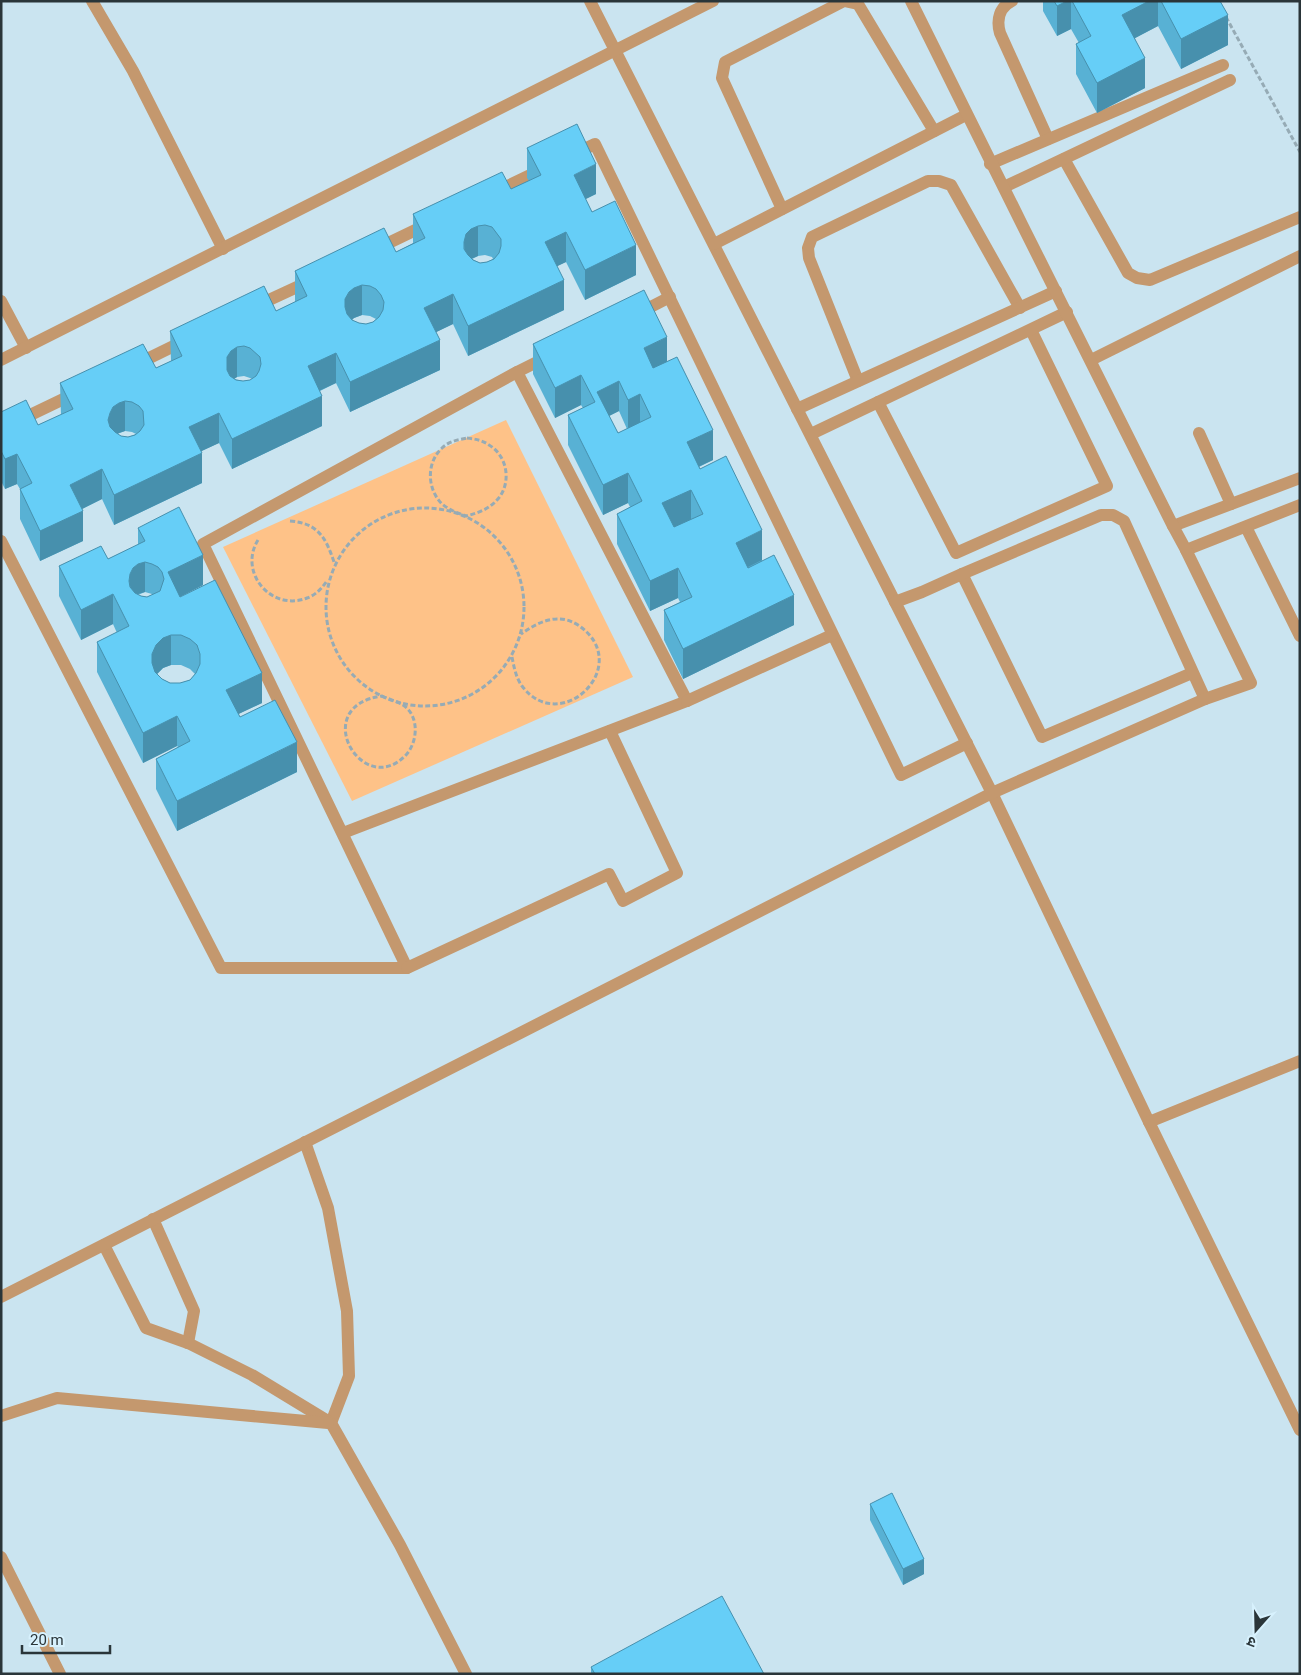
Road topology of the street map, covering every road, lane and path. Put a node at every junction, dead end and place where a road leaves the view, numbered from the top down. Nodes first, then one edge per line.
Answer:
1 (92, 1) edge
2 (590, 1) edge
3 (713, 1) edge
4 (910, 1) edge
5 (1012, 1) edge
6 (1222, 10) edge
7 (616, 50) junction
8 (1223, 65) dead end
9 (1230, 80) dead end
10 (966, 115) junction
11 (934, 131) junction
12 (1048, 139) junction
13 (1300, 152) edge
14 (1064, 159) junction
15 (990, 164) junction
16 (1004, 187) junction
17 (487, 196) edge
18 (782, 210) junction
19 (442, 217) edge
20 (1300, 217) edge
21 (714, 244) junction
22 (223, 248) junction
23 (361, 256) edge
24 (1300, 256) edge
25 (325, 273) edge
26 (1056, 291) junction
27 (670, 297) junction
28 (1, 301) edge
29 (1020, 308) junction
30 (244, 312) edge
31 (1067, 312) junction
32 (628, 318) edge
33 (1031, 330) junction
34 (199, 334) edge
35 (26, 348) junction
36 (560, 351) edge
37 (1, 360) edge
38 (1091, 360) junction
39 (127, 368) edge
40 (517, 372) junction
41 (858, 380) junction
42 (91, 386) edge
43 (878, 402) junction
44 (797, 408) junction
45 (1, 429) edge
46 (1199, 433) dead end
47 (810, 434) junction
48 (1300, 478) edge
49 (1230, 504) junction
50 (1300, 505) edge
51 (466, 516) junction
52 (287, 521) dead end
53 (1173, 526) junction
54 (1246, 527) junction
55 (262, 533) dead end
56 (1, 541) edge
57 (1186, 550) junction
58 (335, 563) junction
59 (962, 574) junction
60 (329, 579) junction
61 (896, 602) junction
62 (521, 634) junction
63 (832, 635) junction
64 (1300, 636) edge
65 (512, 657) junction
66 (1192, 673) junction
67 (1205, 699) junction
68 (392, 701) junction
69 (687, 702) junction
70 (610, 731) junction
71 (967, 743) junction
72 (992, 793) junction
73 (343, 833) junction
74 (407, 968) junction
75 (1300, 1061) edge
76 (1149, 1122) junction
77 (305, 1142) junction
78 (153, 1219) junction
79 (104, 1245) junction
80 (1, 1297) edge
81 (188, 1343) junction
82 (1, 1416) edge
83 (331, 1423) junction
84 (1300, 1430) edge
85 (1, 1557) edge
86 (60, 1674) edge
87 (466, 1674) edge

1 - 22 street
2 - 7 street
3 - 7 street
4 - 10 street
5 - 12 street
6 - 13 path
7 - 21 street
7 - 22 street
8 - 12 street
9 - 14 street
10 - 11 street
10 - 15 street
11 - 18 street
11 - 18 street
12 - 15 street
14 - 16 street
14 - 20 street
15 - 16 street
16 - 26 street
17 - 27 street
18 - 21 street
19 - 23 street
21 - 44 street
22 - 35 street
24 - 38 street
25 - 30 street
26 - 29 street
26 - 31 street
27 - 32 street
27 - 63 street
28 - 35 street
29 - 41 street
29 - 41 street
31 - 33 street
31 - 38 street
33 - 43 street
33 - 43 street
34 - 39 street
35 - 37 street
36 - 40 street
38 - 53 street
40 - 69 street
40 - 73 street
41 - 44 street
42 - 45 street
43 - 47 street
44 - 47 street
46 - 49 street
47 - 61 street
48 - 49 street
49 - 53 street
50 - 54 street
51 - 51 path
51 - 58 path
51 - 62 path
52 - 58 path
53 - 57 street
54 - 57 street
54 - 64 street
55 - 60 path
56 - 74 street
57 - 67 street
58 - 60 path
59 - 61 street
59 - 66 street
59 - 66 street
60 - 68 path
61 - 71 street
62 - 65 path
62 - 65 path
63 - 69 street
63 - 71 street
65 - 68 path
66 - 67 street
67 - 72 street
68 - 68 path
69 - 70 street
70 - 73 street
70 - 74 street
71 - 72 street
72 - 76 street
72 - 77 street
73 - 74 street
75 - 76 street
76 - 84 street
77 - 78 street
77 - 83 street
78 - 79 street
78 - 81 street
79 - 80 street
79 - 81 street
81 - 83 street
82 - 83 street
83 - 87 street
85 - 86 street

